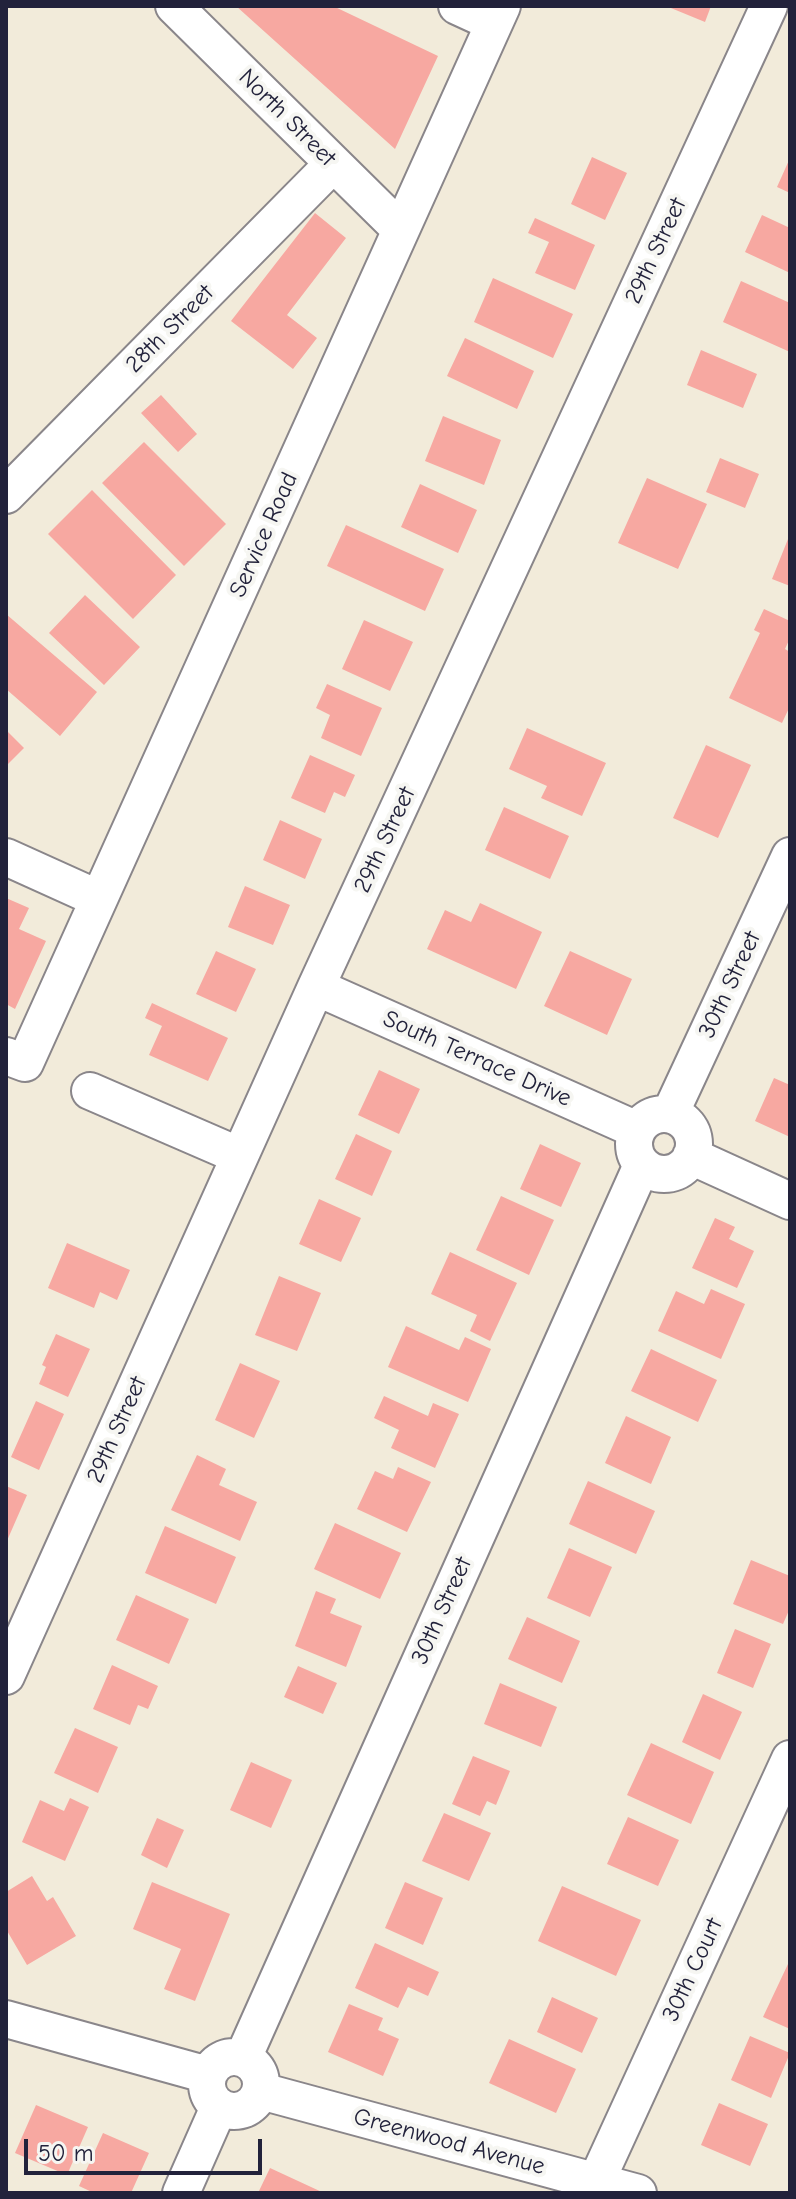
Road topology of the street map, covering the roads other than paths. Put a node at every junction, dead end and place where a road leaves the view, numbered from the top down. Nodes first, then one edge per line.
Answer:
1 (174, 6) edge
2 (457, 6) edge
3 (769, 6) edge
4 (498, 14) edge
5 (333, 164) junction
6 (401, 230) junction
7 (6, 495) edge
8 (790, 856) edge
9 (6, 857) edge
10 (99, 899) junction
11 (316, 987) junction
12 (16, 1059) edge
13 (90, 1091) dead end
14 (670, 1114) junction
15 (637, 1130) junction
16 (240, 1156) junction
17 (691, 1156) junction
18 (642, 1165) junction
19 (790, 1201) edge
20 (6, 1676) edge
21 (790, 1759) edge
22 (6, 2019) edge
23 (243, 2058) junction
24 (213, 2091) junction
25 (261, 2091) junction
26 (596, 2182) junction
27 (181, 2193) edge
28 (638, 2193) edge

1 - 5 street, North Street
2 - 4 street
3 - 11 street, 29th Street
4 - 6 street, Service Road
5 - 6 street, North Street
5 - 7 street, 28th Street
6 - 10 street, Service Road
8 - 14 street, 30th Street
9 - 10 street
10 - 12 street, Service Road
11 - 15 street, South Terrace Drive
11 - 16 street, 29th Street
13 - 16 street
14 - 15 street
14 - 17 street
15 - 18 street
16 - 20 street, 29th Street
17 - 18 street
17 - 19 street
18 - 23 street, 30th Street
21 - 26 street, 30th Court
22 - 24 street
23 - 24 street
23 - 25 street
24 - 25 street
24 - 27 street
25 - 26 street, Greenwood Avenue
26 - 28 street, Greenwood Avenue

